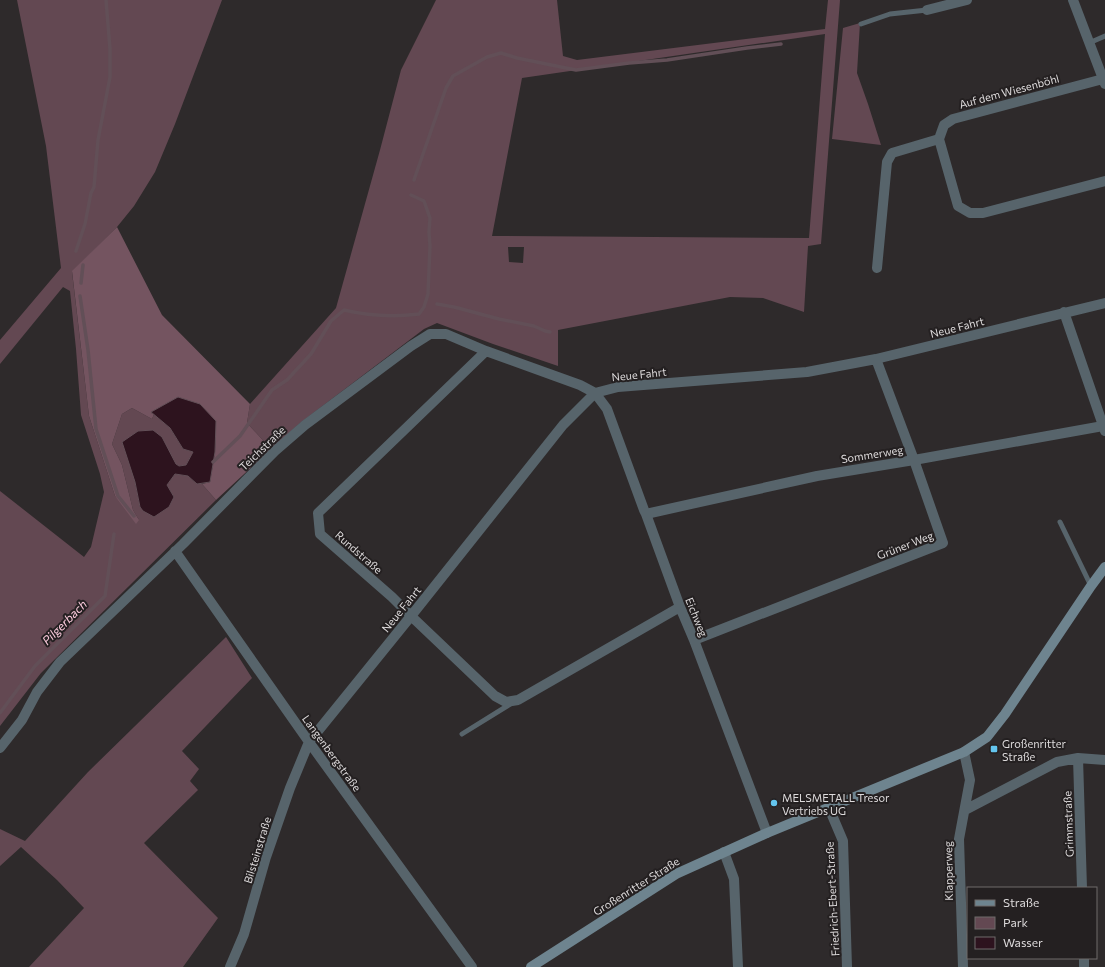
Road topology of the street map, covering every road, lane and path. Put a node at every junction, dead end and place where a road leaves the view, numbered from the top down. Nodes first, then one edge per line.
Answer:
1 (967, 0) edge
2 (1073, 0) edge
3 (954, 2) edge
4 (927, 10) joint
5 (861, 24) dead end
6 (1105, 36) edge
7 (1089, 43) junction
8 (1104, 82) edge
9 (940, 139) junction
10 (1105, 181) edge
11 (877, 268) dead end
12 (1105, 303) edge
13 (1064, 312) junction
14 (486, 351) junction
15 (876, 359) junction
16 (595, 393) junction
17 (607, 409) joint
18 (1104, 429) edge
19 (914, 460) junction
20 (646, 514) junction
21 (1060, 522) dead end
22 (174, 552) junction
23 (1105, 567) edge
24 (1091, 586) junction
25 (680, 607) junction
26 (411, 616) junction
27 (694, 640) junction
28 (518, 700) junction
29 (462, 734) dead end
30 (309, 742) junction
31 (0, 748) edge
32 (964, 752) junction
33 (1078, 758) junction
34 (1105, 760) edge
35 (829, 808) junction
36 (965, 810) junction
37 (767, 833) junction
38 (724, 852) junction
39 (1082, 887) edge
40 (230, 967) edge
41 (472, 967) edge
42 (531, 967) edge
43 (738, 967) edge
44 (847, 967) edge
45 (963, 967) edge

1 - 3 street
2 - 7 street
3 - 4 street
4 - 5 lane
6 - 7 lane
7 - 8 street
8 - 9 street, Auf dem Wiesenböhl
9 - 10 street
9 - 11 street
12 - 13 street, Neue Fahrt
13 - 15 street, Neue Fahrt
13 - 18 street, Sommerweg
14 - 16 street, Teichstraße
14 - 22 street, Teichstraße
14 - 26 street, Rundstraße
15 - 16 street, Neue Fahrt
15 - 19 street, Grüner Weg
16 - 17 street, Teichstraße
16 - 26 street, Neue Fahrt
17 - 20 street, Eichweg
18 - 19 street, Sommerweg
19 - 20 street, Sommerweg
19 - 27 street, Grüner Weg
20 - 25 street, Eichweg
21 - 24 lane
22 - 30 street, Langenbergstraße
22 - 31 street, Teichstraße
23 - 24 main road, Großenritter Straße
24 - 32 main road, Großenritter Straße
25 - 27 street, Eichweg
25 - 28 street
26 - 28 street, Rundstraße
26 - 30 street, Neue Fahrt
27 - 37 street, Eichweg
28 - 29 lane
30 - 40 street, Bilsteinstraße
30 - 41 street, Langenbergstraße
32 - 35 main road, Großenritter Straße
32 - 36 street, Klapperweg
33 - 34 street
33 - 36 street
33 - 39 street, Grimmstraße
35 - 37 main road, Großenritter Straße
35 - 44 street, Friedrich-Ebert-Straße
36 - 45 street, Klapperweg
37 - 38 main road, Großenritter Straße
38 - 42 main road, Großenritter Straße
38 - 43 street

